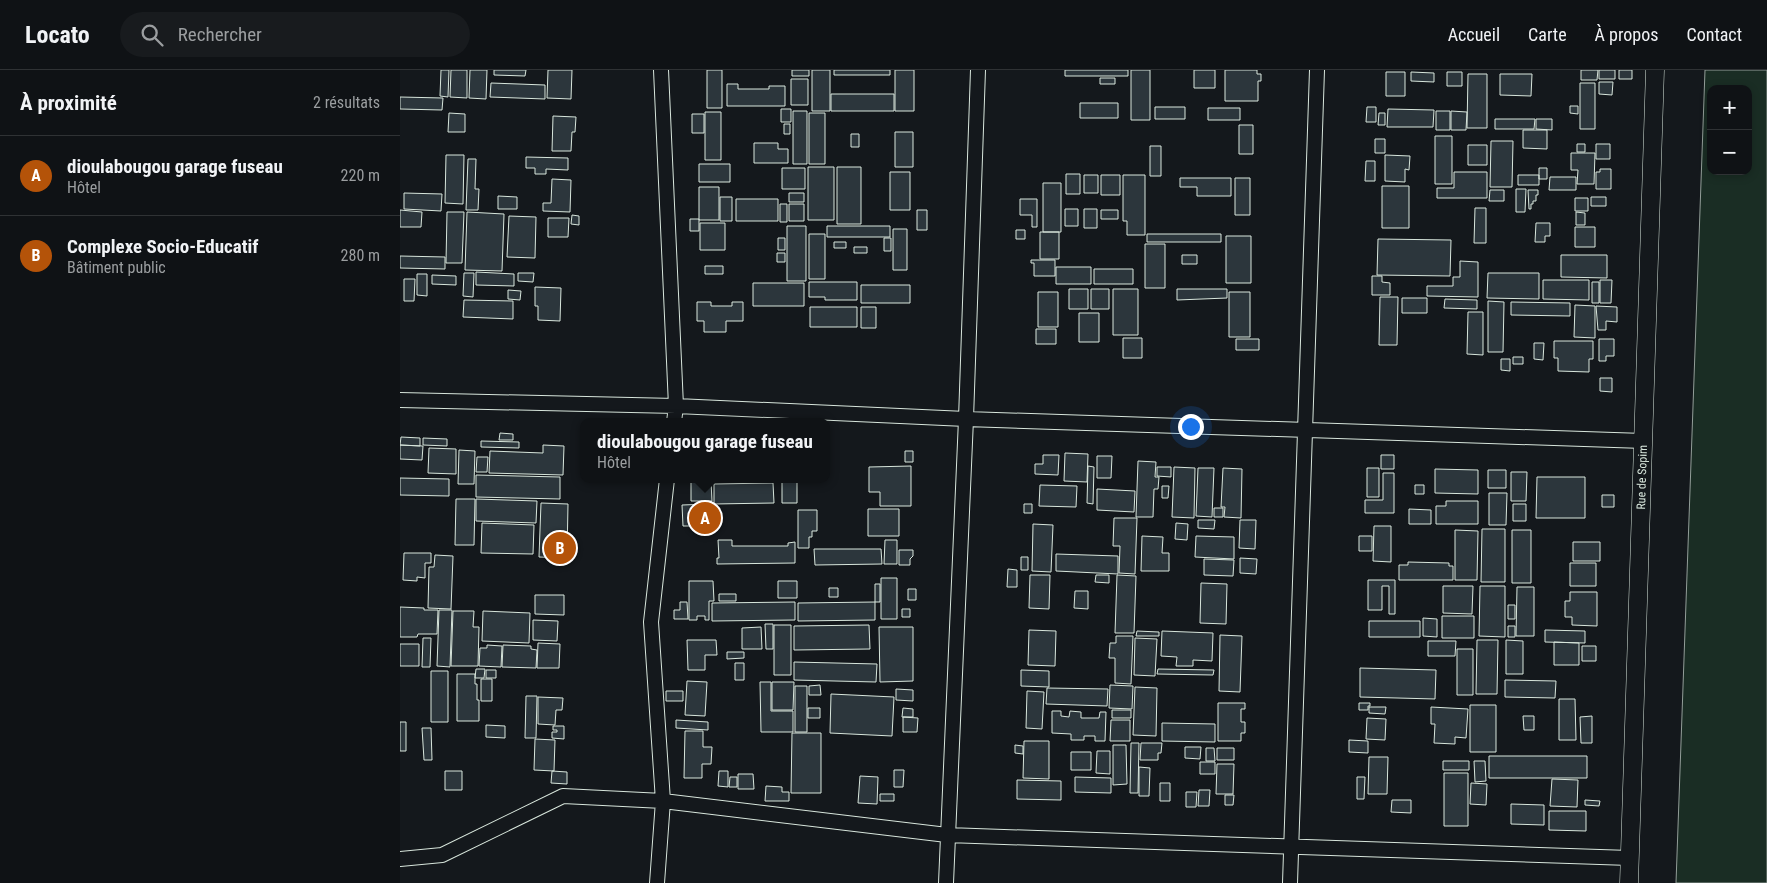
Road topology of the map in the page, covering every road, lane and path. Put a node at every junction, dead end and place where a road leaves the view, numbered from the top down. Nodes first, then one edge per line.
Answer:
1 (661, 70) edge
2 (978, 70) edge
3 (1317, 70) edge
4 (1655, 70) edge
5 (400, 400) edge
6 (676, 406) junction
7 (674, 418) edge
8 (966, 418) junction
9 (1305, 430) junction
10 (1644, 441) junction
11 (668, 483) edge
12 (663, 801) junction
13 (948, 835) junction
14 (1291, 847) junction
15 (1630, 858) junction
16 (400, 859) edge
17 (657, 883) edge
18 (946, 883) edge
19 (1290, 883) edge
20 (1629, 883) edge

1 - 6 street
2 - 8 street
3 - 9 street
4 - 10 street, Rue de Sopim
5 - 6 street
6 - 7 street
6 - 8 street
8 - 9 street
8 - 13 street
9 - 10 street
9 - 14 street
10 - 15 street, Rue de Sopim
11 - 12 street
12 - 13 street
12 - 16 street
12 - 17 street
13 - 14 street
13 - 18 street
14 - 15 street
14 - 19 street
15 - 20 street, Rue de Sopim

